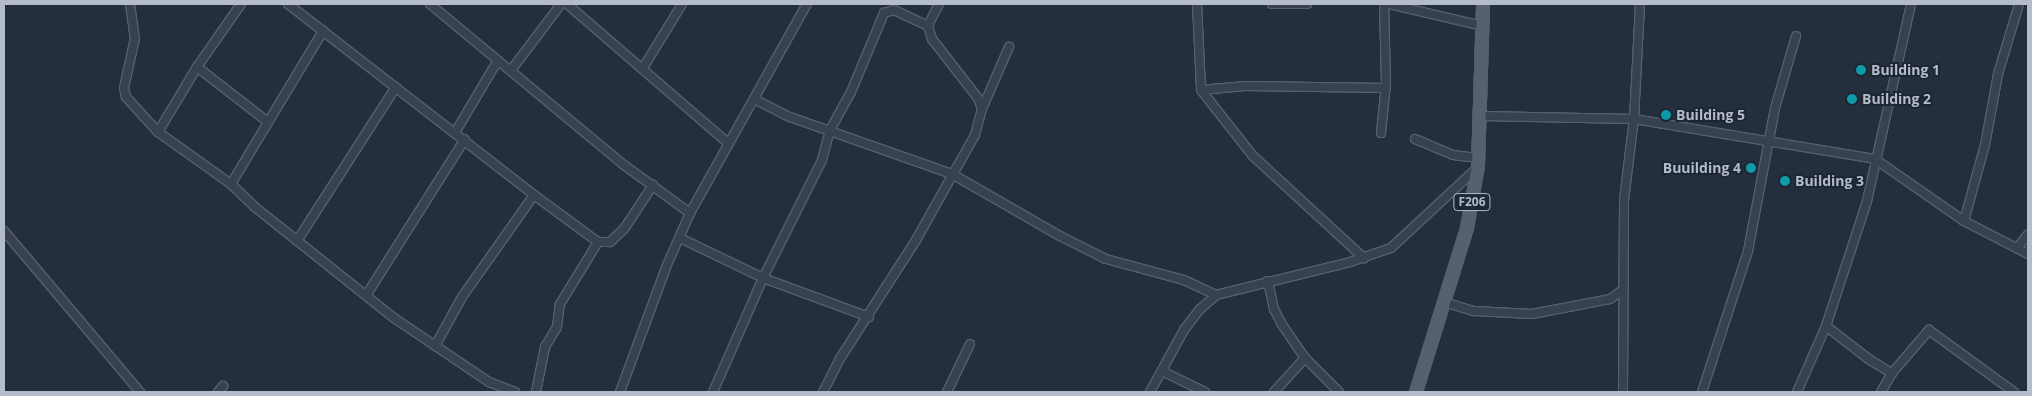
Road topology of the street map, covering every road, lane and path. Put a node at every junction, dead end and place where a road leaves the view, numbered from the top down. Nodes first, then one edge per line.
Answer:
1 (130, 4) edge
2 (241, 4) edge
3 (288, 4) edge
4 (430, 4) edge
5 (561, 4) edge
6 (567, 4) edge
7 (582, 4) edge
8 (682, 4) edge
9 (807, 4) edge
10 (938, 4) edge
11 (1197, 4) edge
12 (1272, 4) edge
13 (1307, 4) edge
14 (1384, 4) edge
15 (1389, 4) edge
16 (1483, 4) edge
17 (1640, 4) edge
18 (1911, 4) edge
19 (2019, 4) edge
20 (578, 12) junction
21 (928, 26) junction
22 (1483, 26) junction
23 (323, 31) junction
24 (1796, 36) dead end
25 (1009, 47) dead end
26 (498, 60) junction
27 (197, 67) junction
28 (643, 68) junction
29 (512, 70) junction
30 (396, 88) junction
31 (1386, 88) junction
32 (1201, 90) junction
33 (756, 100) junction
34 (982, 109) junction
35 (1481, 116) junction
36 (1634, 119) junction
37 (268, 122) junction
38 (830, 130) junction
39 (158, 132) junction
40 (456, 132) junction
41 (1381, 133) dead end
42 (465, 139) junction
43 (1414, 139) dead end
44 (728, 143) junction
45 (1768, 143) junction
46 (1875, 159) junction
47 (1478, 162) junction
48 (952, 174) junction
49 (231, 184) junction
50 (653, 185) junction
51 (534, 195) junction
52 (690, 213) junction
53 (1964, 221) junction
54 (4, 231) edge
55 (2028, 234) edge
56 (680, 238) junction
57 (297, 241) junction
58 (598, 242) junction
59 (2018, 248) junction
60 (2028, 254) edge
61 (1364, 258) junction
62 (763, 278) junction
63 (1268, 281) junction
64 (1623, 290) junction
65 (367, 294) junction
66 (1216, 295) junction
67 (1610, 299) junction
68 (1444, 302) junction
69 (1623, 305) junction
70 (869, 317) junction
71 (1826, 326) junction
72 (970, 344) dead end
73 (435, 346) junction
74 (1305, 358) junction
75 (1162, 371) junction
76 (1892, 373) junction
77 (140, 392) edge
78 (515, 392) edge
79 (536, 392) edge
80 (620, 392) edge
81 (713, 392) edge
82 (823, 392) edge
83 (947, 392) edge
84 (1150, 392) edge
85 (1205, 392) edge
86 (1274, 392) edge
87 (1338, 392) edge
88 (1416, 392) edge
89 (1623, 392) edge
90 (1702, 392) edge
91 (1797, 392) edge
92 (1882, 392) edge
93 (2014, 392) edge

1 - 39 street
2 - 27 street
3 - 23 street
4 - 26 street
5 - 29 street
6 - 20 street
7 - 20 street
8 - 28 street
9 - 33 street
10 - 21 street
11 - 32 street
12 - 13 street
14 - 31 street
15 - 22 street
16 - 22 main road, F206
17 - 36 street
18 - 46 street
19 - 53 street
20 - 28 street
21 - 34 street
21 - 38 street
22 - 35 main road, F206
23 - 30 street
23 - 37 street
24 - 45 street
25 - 34 street
26 - 29 street
26 - 40 street
27 - 37 street
27 - 39 street
28 - 44 street
29 - 50 street
30 - 40 street
30 - 57 street
31 - 32 street
31 - 41 street
32 - 61 street
33 - 38 street
33 - 44 street
34 - 48 street
35 - 36 street
35 - 47 main road, F206
36 - 45 street
36 - 64 street
37 - 49 street
38 - 48 street
38 - 62 street
39 - 49 street
40 - 42 street
42 - 51 street
42 - 65 street
43 - 47 street
44 - 52 street
45 - 46 street
45 - 90 street
46 - 53 street
46 - 71 street
47 - 61 street
47 - 68 main road, F206
48 - 66 street
48 - 70 street
49 - 57 street
50 - 52 street
50 - 58 street
51 - 58 street
51 - 73 street
52 - 56 street
53 - 59 street
54 - 77 street
55 - 59 street
56 - 62 street
56 - 80 street
57 - 65 street
58 - 79 street
59 - 60 street
61 - 63 street
62 - 70 street
62 - 81 street
63 - 66 street
63 - 74 street
64 - 67 street
64 - 69 street
65 - 73 street
66 - 75 street
67 - 68 street
67 - 69 street
68 - 88 main road, F206
69 - 89 street
70 - 82 street
71 - 76 street
71 - 91 street
72 - 83 street
73 - 78 street
74 - 86 street
74 - 87 street
75 - 84 street
75 - 85 street
76 - 92 street
76 - 93 street

